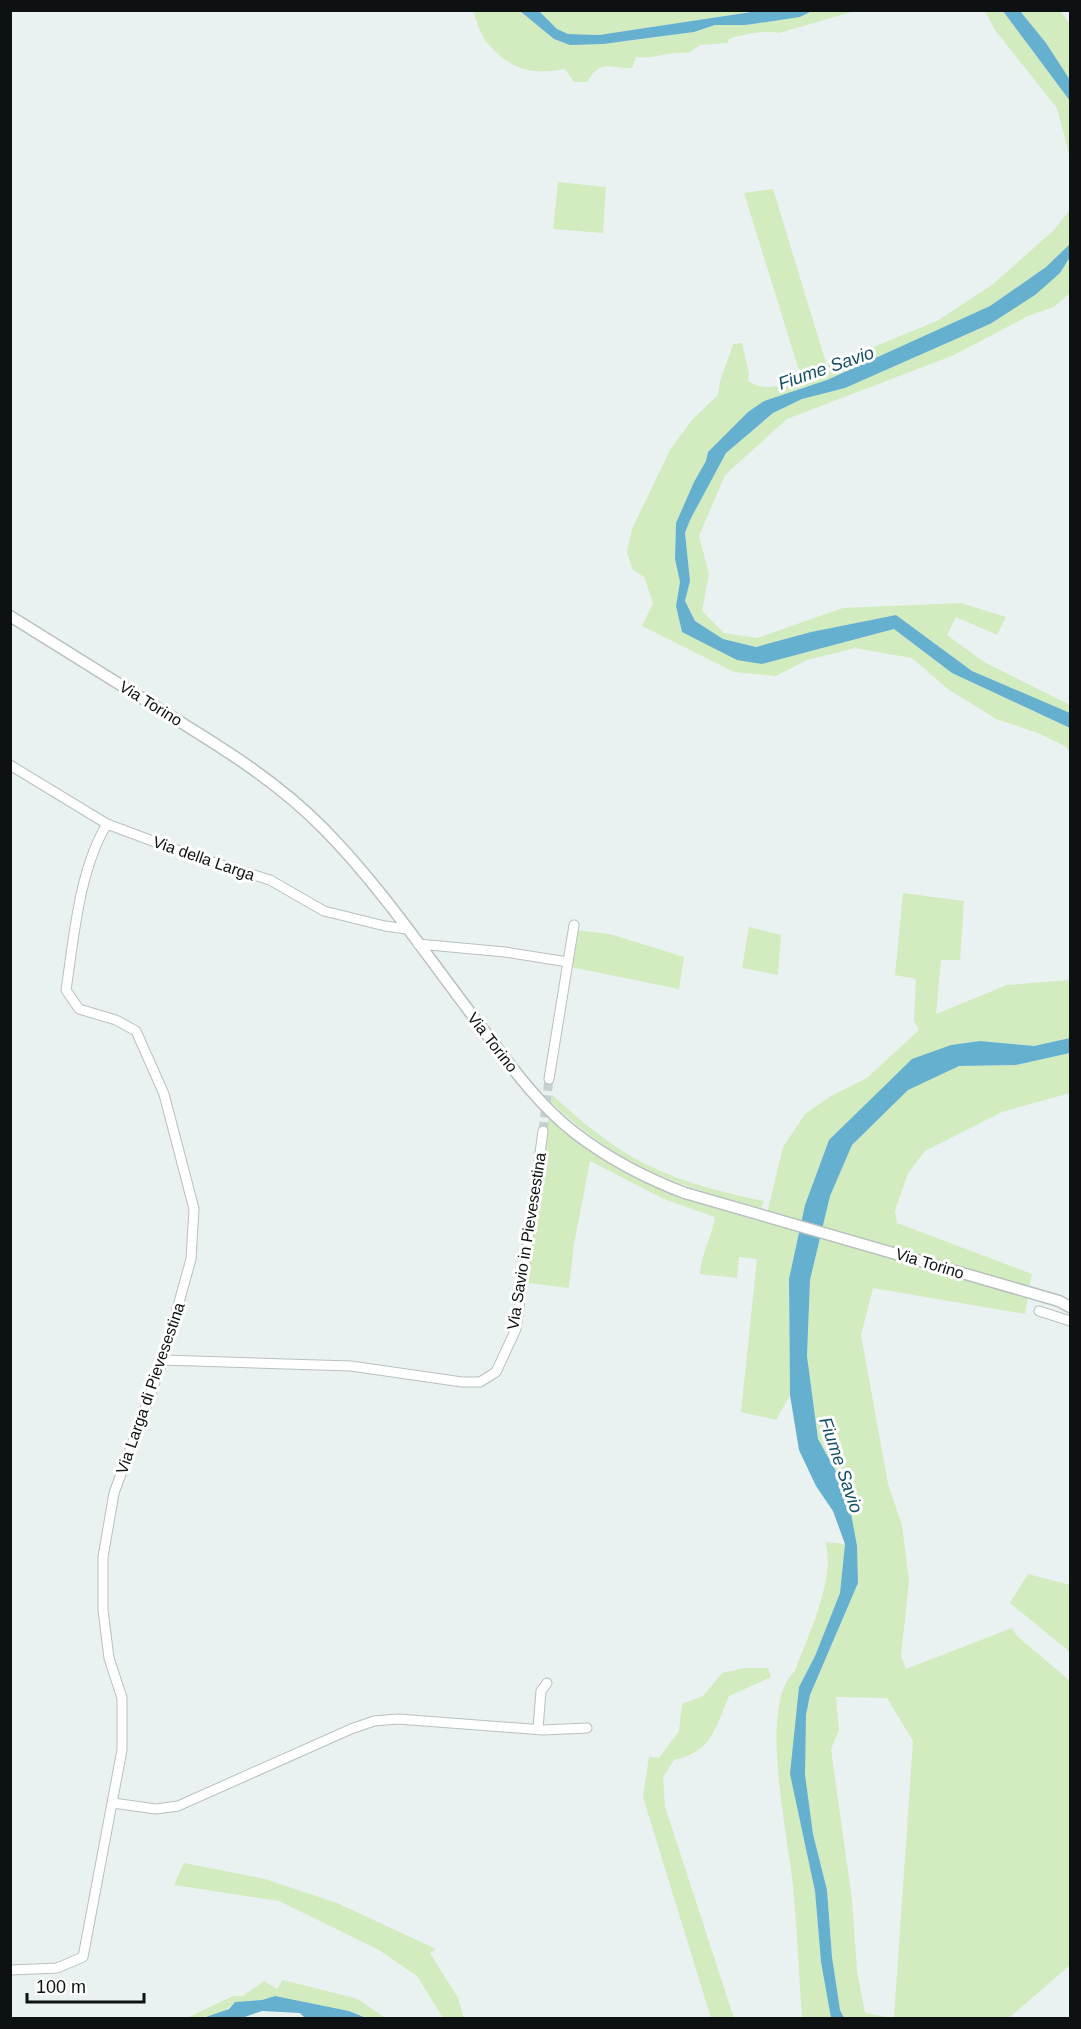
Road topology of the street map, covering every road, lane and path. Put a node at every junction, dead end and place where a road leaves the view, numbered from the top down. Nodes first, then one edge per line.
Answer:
1 (10, 616) edge
2 (10, 765) edge
3 (107, 824) junction
4 (574, 925) dead end
5 (406, 929) junction
6 (418, 944) junction
7 (568, 962) junction
8 (549, 1079) tunnel mouth
9 (543, 1131) tunnel mouth
10 (1071, 1307) edge
11 (1039, 1311) dead end
12 (1070, 1320) edge
13 (163, 1360) junction
14 (548, 1683) dead end
15 (587, 1728) dead end
16 (537, 1729) junction
17 (112, 1803) junction
18 (10, 1970) edge

1 - 5 main road, Via Torino
2 - 3 street, Via della Larga
3 - 5 street, Via della Larga
3 - 13 street, Via Larga di Pievesestina
4 - 7 street
5 - 6 main road, Via Torino
6 - 7 street
6 - 10 main road, Via Torino
7 - 8 street
9 - 13 street, Via Savio in Pievesestina
11 - 12 street
13 - 17 street, Via Larga di Pievesestina
14 - 16 street
15 - 16 street
16 - 17 street
17 - 18 street, Via Larga di Pievesestina

